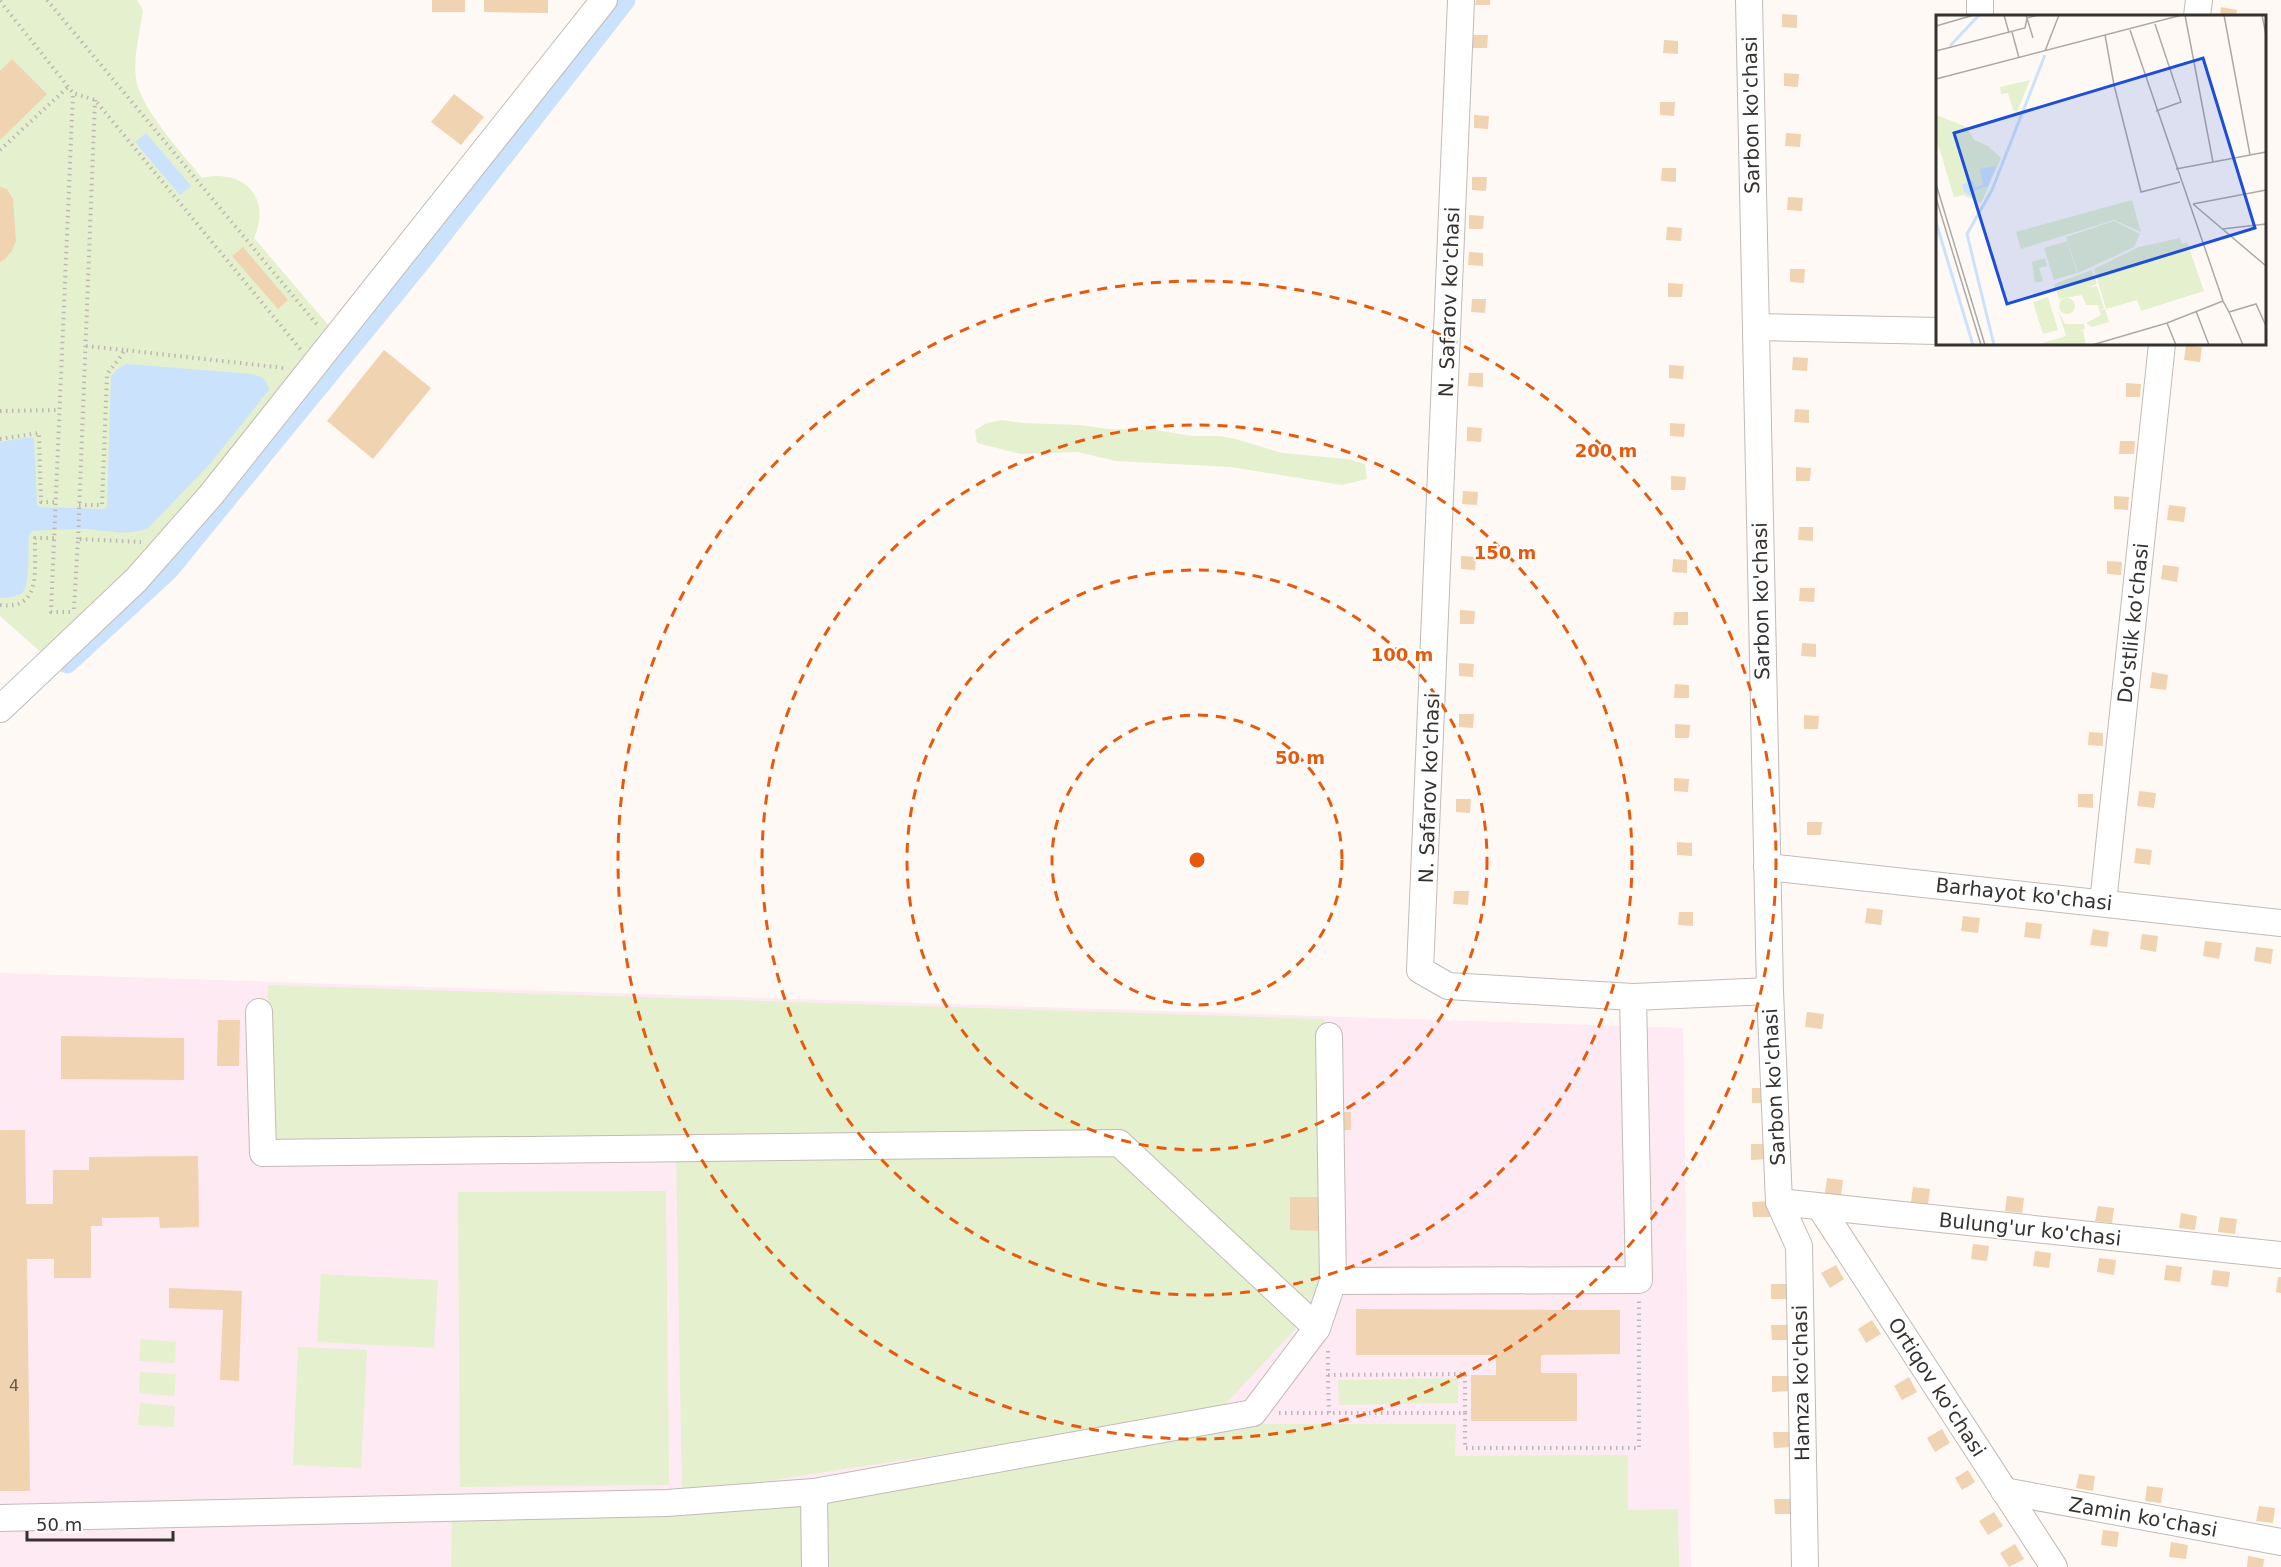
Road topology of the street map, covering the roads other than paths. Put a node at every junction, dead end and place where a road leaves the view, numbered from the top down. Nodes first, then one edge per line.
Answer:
1 (604, 0) edge
2 (1461, 0) edge
3 (1749, 0) edge
4 (2199, 0) edge
5 (2197, 15) edge
6 (1756, 327) junction
7 (1936, 332) edge
8 (2162, 345) edge
9 (0, 709) edge
10 (1767, 867) junction
11 (2103, 903) junction
12 (2281, 923) edge
13 (1770, 991) junction
14 (1633, 997) junction
15 (259, 1012) dead end
16 (1329, 1036) dead end
17 (1779, 1202) junction
18 (1820, 1207) junction
19 (2281, 1255) edge
20 (1334, 1281) junction
21 (1317, 1328) junction
22 (2004, 1491) junction
23 (814, 1492) junction
24 (0, 1518) edge
25 (2281, 1542) edge
26 (815, 1567) edge
27 (1805, 1567) edge
28 (2054, 1567) edge

1 - 9 street
2 - 14 street, N. Safarov ko'chasi
3 - 6 street, Sarbon ko'chasi
4 - 5 street
6 - 7 street
6 - 10 street, Sarbon ko'chasi
8 - 11 street, Do'stlik ko'chasi
10 - 11 street, Barhayot ko'chasi
10 - 13 street, Sarbon ko'chasi
11 - 12 street, Barhayot ko'chasi
13 - 14 street, N. Safarov ko'chasi
13 - 17 street, Sarbon ko'chasi
14 - 20 street
15 - 21 street
16 - 20 street
17 - 18 street, Bulung'ur ko'chasi
17 - 27 street, Hamza ko'chasi
18 - 19 street, Bulung'ur ko'chasi
18 - 22 street, Ortiqov ko'chasi
20 - 21 street
21 - 23 street
22 - 25 street, Zamin ko'chasi
22 - 28 street, Ortiqov ko'chasi
23 - 24 street
23 - 26 street

